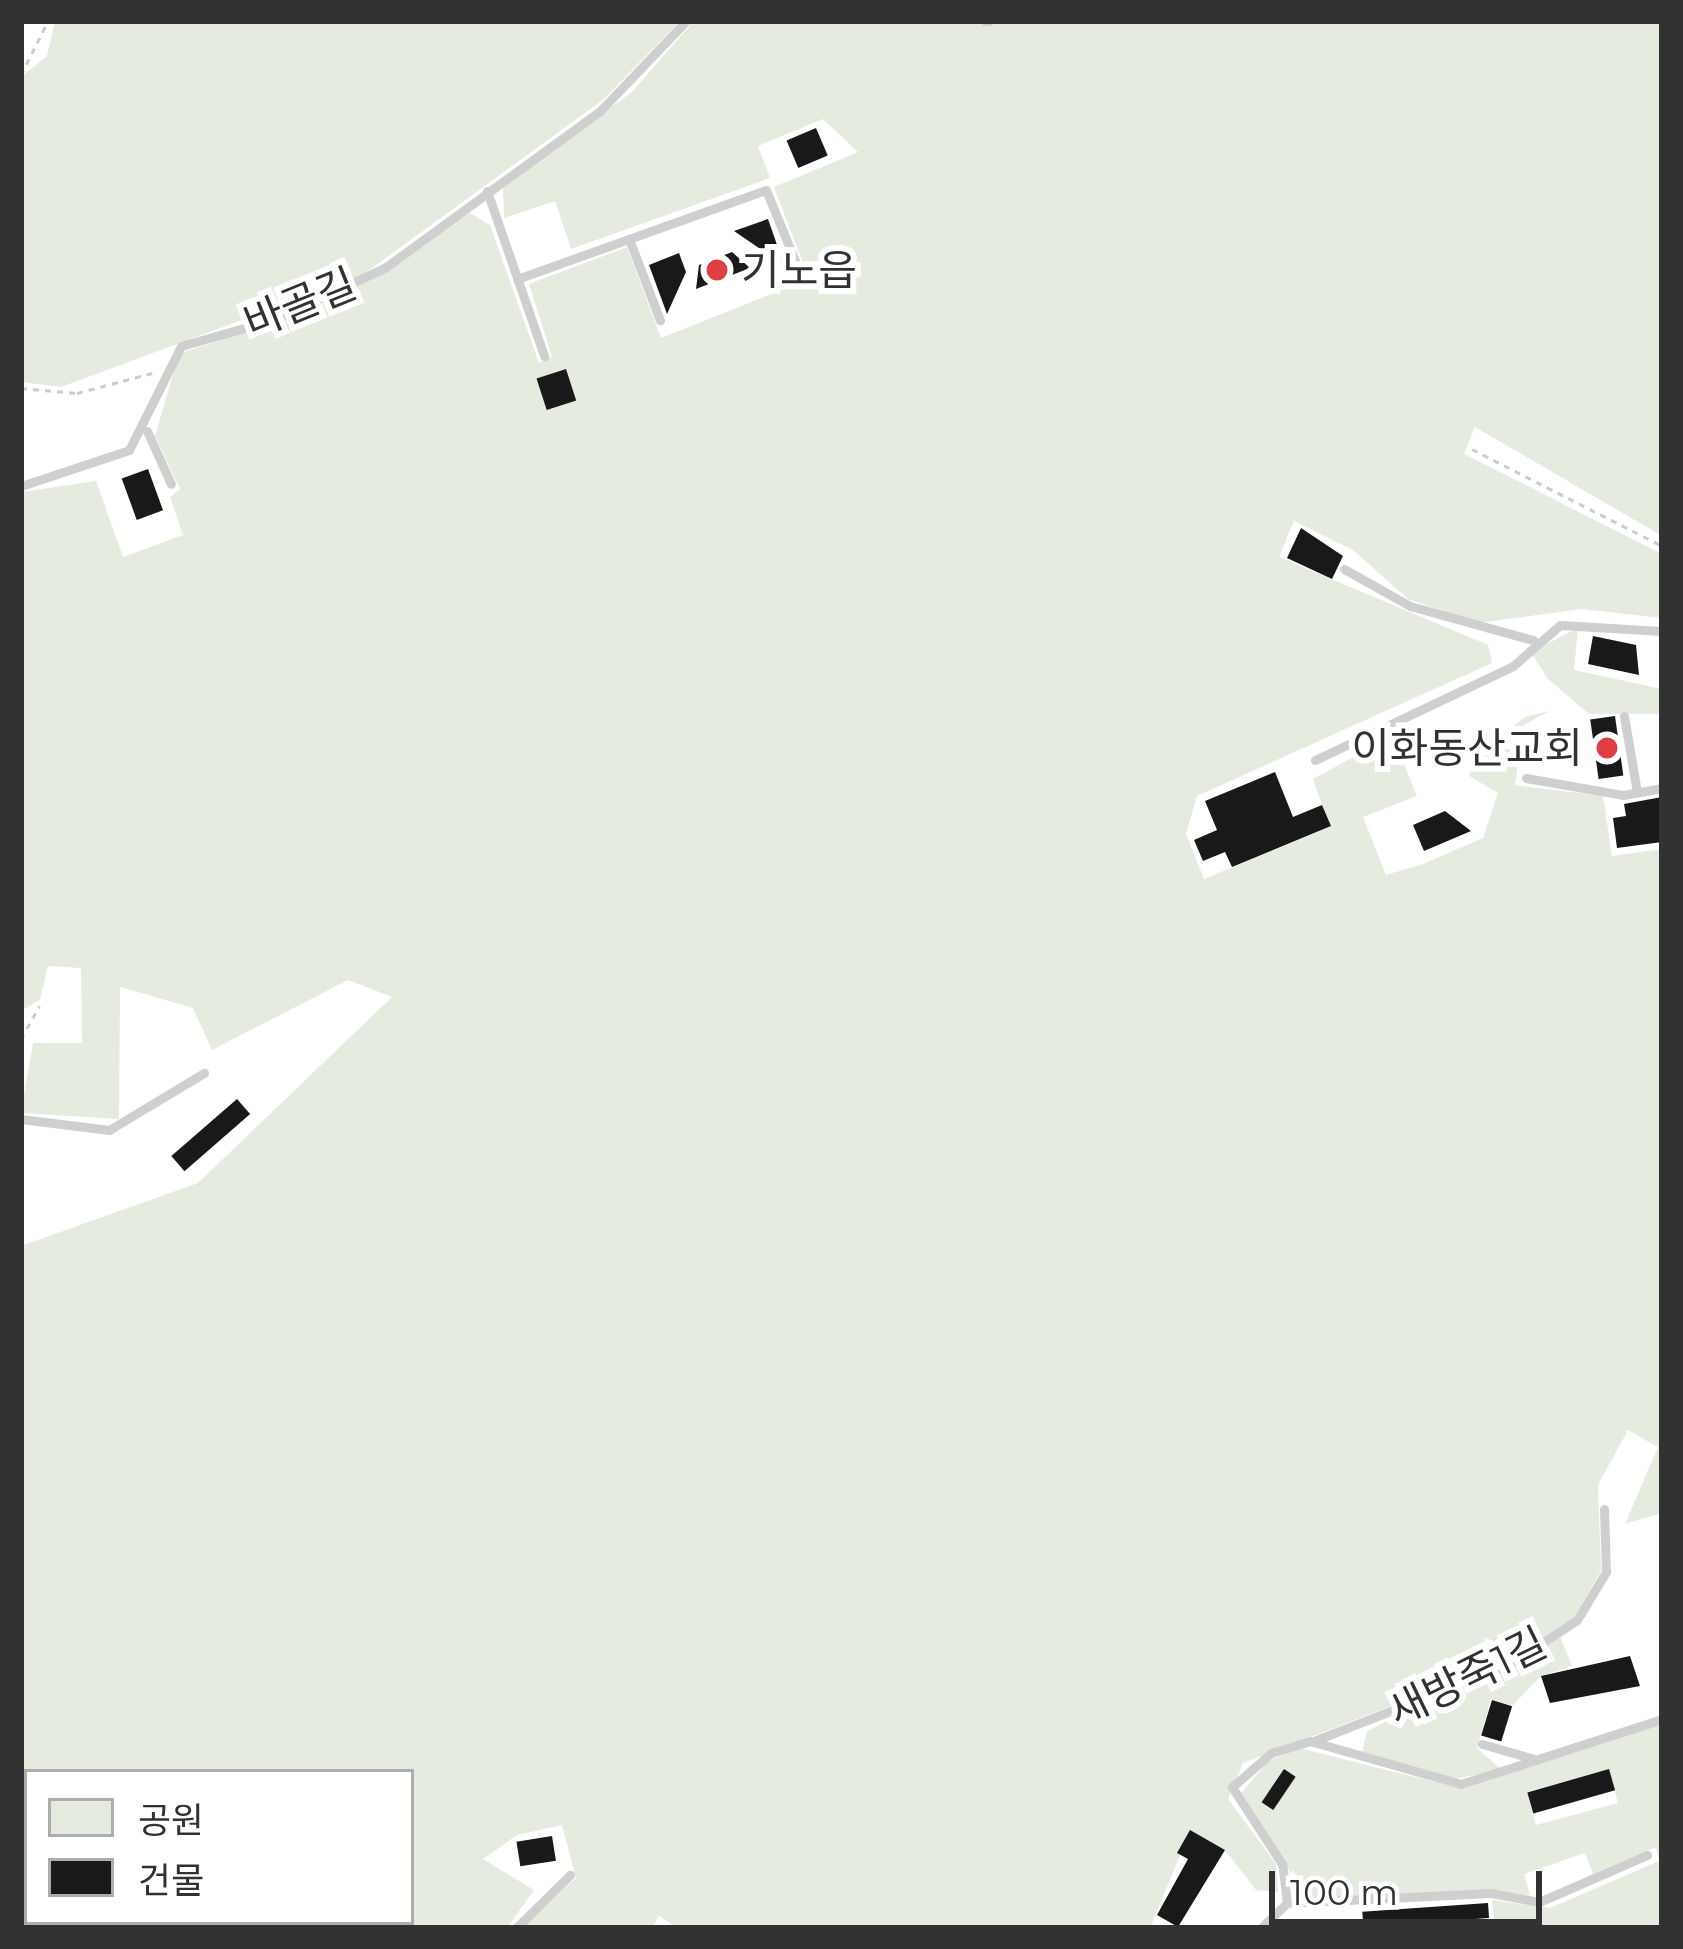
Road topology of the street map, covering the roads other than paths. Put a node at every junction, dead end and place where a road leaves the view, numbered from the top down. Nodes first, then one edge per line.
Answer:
1 (686, 21) edge
2 (487, 191) junction
3 (629, 238) junction
4 (796, 263) dead end
5 (517, 278) junction
6 (660, 320) dead end
7 (544, 356) dead end
8 (147, 430) junction
9 (171, 484) dead end
10 (21, 486) edge
11 (1345, 569) dead end
12 (1662, 631) edge
13 (1533, 640) junction
14 (1624, 716) dead end
15 (1315, 760) dead end
16 (1526, 778) dead end
17 (1662, 788) edge
18 (1636, 792) junction
19 (204, 1073) dead end
20 (21, 1119) edge
21 (1604, 1509) dead end
22 (1662, 1719) edge
23 (1310, 1741) junction
24 (1482, 1744) dead end
25 (1534, 1760) junction
26 (1647, 1855) dead end
27 (570, 1875) dead end
28 (1287, 1903) junction
29 (516, 1928) edge
30 (1261, 1928) edge

1 - 2 lane, 바골길
2 - 5 lane
2 - 8 lane, 바골길
3 - 4 lane
3 - 5 lane
3 - 6 lane
5 - 7 lane
8 - 9 lane
8 - 10 lane
11 - 13 lane
12 - 13 lane
13 - 15 lane
14 - 18 lane
16 - 18 lane
17 - 18 lane
19 - 20 lane
21 - 23 lane, 새방죽1길
22 - 25 lane, 새방죽1길
23 - 25 lane, 새방죽1길
23 - 28 lane, 새방죽1길
24 - 25 lane, 새방죽1길
26 - 28 lane
27 - 29 lane
28 - 30 lane

